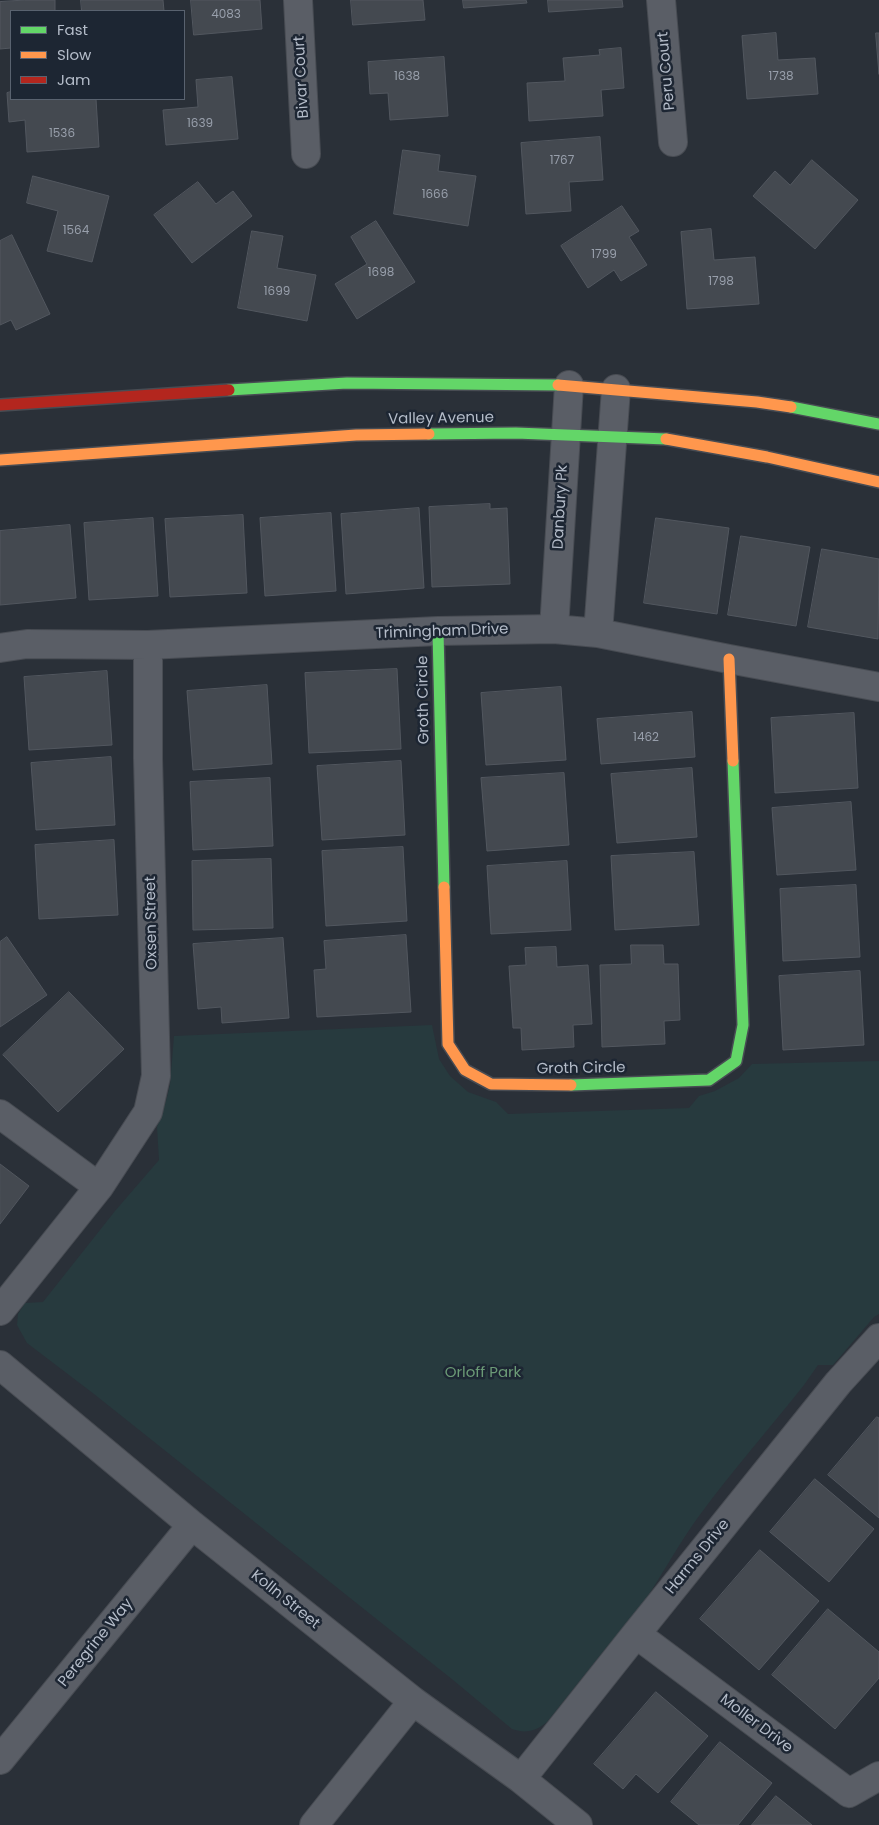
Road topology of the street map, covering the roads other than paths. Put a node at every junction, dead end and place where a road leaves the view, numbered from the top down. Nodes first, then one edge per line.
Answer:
1 (298, 0) edge
2 (661, 0) edge
3 (673, 142) dead end
4 (306, 154) dead end
5 (569, 385) junction
6 (616, 389) junction
7 (0, 405) edge
8 (879, 424) edge
9 (566, 434) junction
10 (613, 436) junction
11 (0, 460) edge
12 (879, 482) edge
13 (554, 629) junction
14 (438, 631) junction
15 (598, 633) junction
16 (148, 645) junction
17 (0, 648) edge
18 (729, 660) junction
19 (879, 687) edge
20 (0, 1114) edge
21 (99, 1186) junction
22 (0, 1311) edge
23 (879, 1338) edge
24 (0, 1365) edge
25 (192, 1525) junction
26 (636, 1634) junction
27 (413, 1701) junction
28 (0, 1760) edge
29 (879, 1776) edge
30 (521, 1779) junction
31 (314, 1825) edge
32 (578, 1825) edge

1 - 4 street, Bivar Court
2 - 3 street, Peru Court
5 - 6 main road
5 - 7 main road
5 - 9 street, Danbury Pk
6 - 8 main road
6 - 10 street
9 - 10 main road, Valley Avenue
9 - 11 main road, Valley Avenue
9 - 13 street, Danbury Pk
10 - 12 main road, Valley Avenue
10 - 15 street
13 - 14 street, Trimingham Drive
13 - 15 street, Trimingham Drive
14 - 16 street, Trimingham Drive
14 - 18 main road, Groth Circle
15 - 18 street, Trimingham Drive
16 - 17 street, Trimingham Drive
16 - 21 street, Oxsen Street
18 - 19 street, Trimingham Drive
20 - 21 street
21 - 22 street
23 - 26 street, Harms Drive
24 - 25 street, Kolln Street
25 - 27 street, Kolln Street
25 - 28 street, Peregrine Way
26 - 29 street, Moller Drive
26 - 30 street, Harms Drive
27 - 30 street, Kolln Street
27 - 31 street
30 - 32 street, Kolln Street

